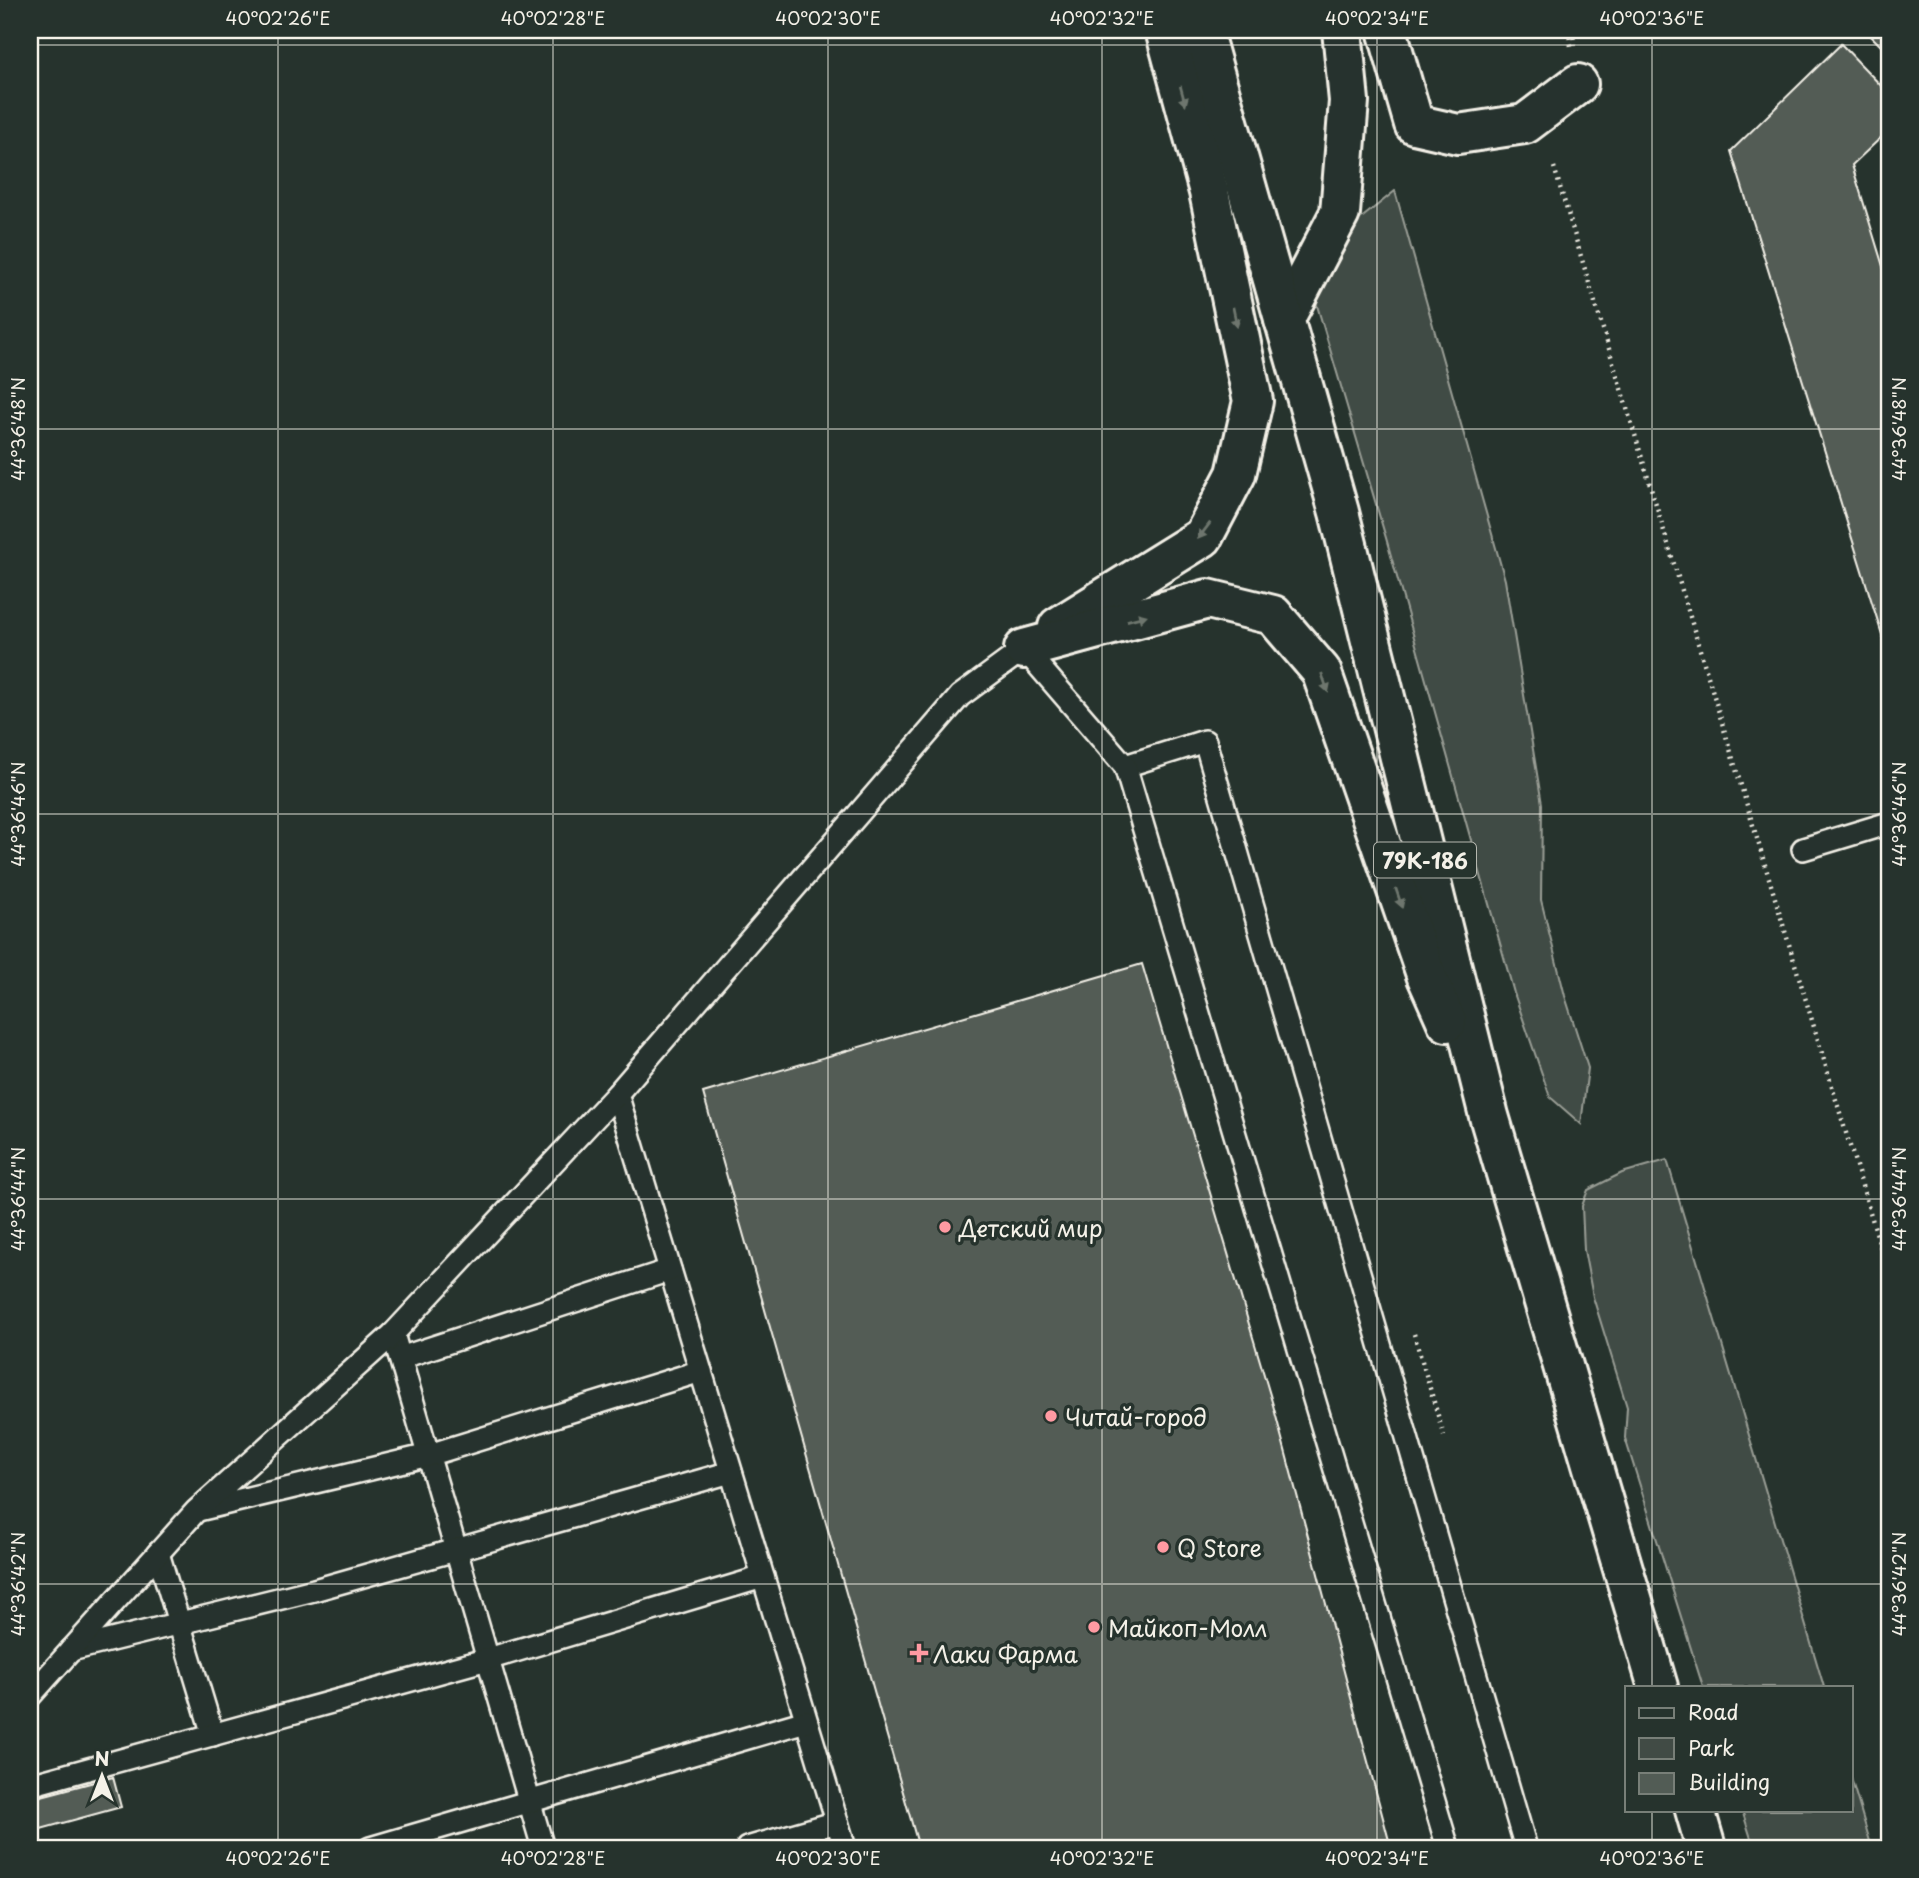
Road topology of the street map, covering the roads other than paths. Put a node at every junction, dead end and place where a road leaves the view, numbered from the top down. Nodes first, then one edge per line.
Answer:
1 (1165, 30) edge
2 (1202, 30) edge
3 (1342, 30) edge
4 (1387, 30) edge
5 (1578, 84) dead end
6 (1284, 320) junction
7 (1024, 649) junction
8 (1125, 765) junction
9 (1889, 824) edge
10 (1803, 849) dead end
11 (617, 1094) junction
12 (1489, 1116) junction
13 (670, 1270) junction
14 (393, 1334) junction
15 (400, 1358) junction
16 (701, 1371) junction
17 (429, 1455) junction
18 (731, 1472) junction
19 (196, 1511) junction
20 (457, 1551) junction
21 (159, 1553) junction
22 (763, 1577) junction
23 (181, 1623) junction
24 (71, 1650) junction
25 (488, 1660) junction
26 (1658, 1686) edge
27 (30, 1696) edge
28 (806, 1721) junction
29 (213, 1735) junction
30 (30, 1785) edge
31 (530, 1803) junction
32 (1696, 1812) edge
33 (837, 1822) junction
34 (370, 1848) edge
35 (543, 1848) edge
36 (747, 1848) edge
37 (845, 1848) edge
38 (1448, 1848) edge
39 (1526, 1848) edge
40 (1706, 1848) edge

1 -> 7 main road
2 - 6 main road, 79К-186
3 - 6 main road
4 - 5 main road
6 - 12 main road, 79К-186
7 - 8 lane
7 - 11 lane
7 -> 12 main road
8 - 38 lane
8 - 39 lane
9 - 10 lane
11 - 13 lane
11 - 14 lane
12 - 26 main road, 79К-186
13 - 15 lane
13 - 16 lane
14 - 15 lane
14 - 19 lane
15 - 17 lane
16 - 17 lane
16 - 18 lane
17 - 19 lane
17 - 20 lane
18 - 20 lane
18 - 22 lane
19 - 21 lane
20 - 23 lane
20 - 25 lane
21 - 23 lane
21 - 24 lane
22 - 25 lane
22 - 28 lane
23 - 24 lane
23 - 29 lane
24 - 27 lane
25 - 29 lane
25 - 31 lane
28 - 31 lane
28 - 33 lane
29 - 30 lane
31 - 34 lane
31 - 35 lane
32 - 40 main road
33 - 36 lane
33 - 37 lane

